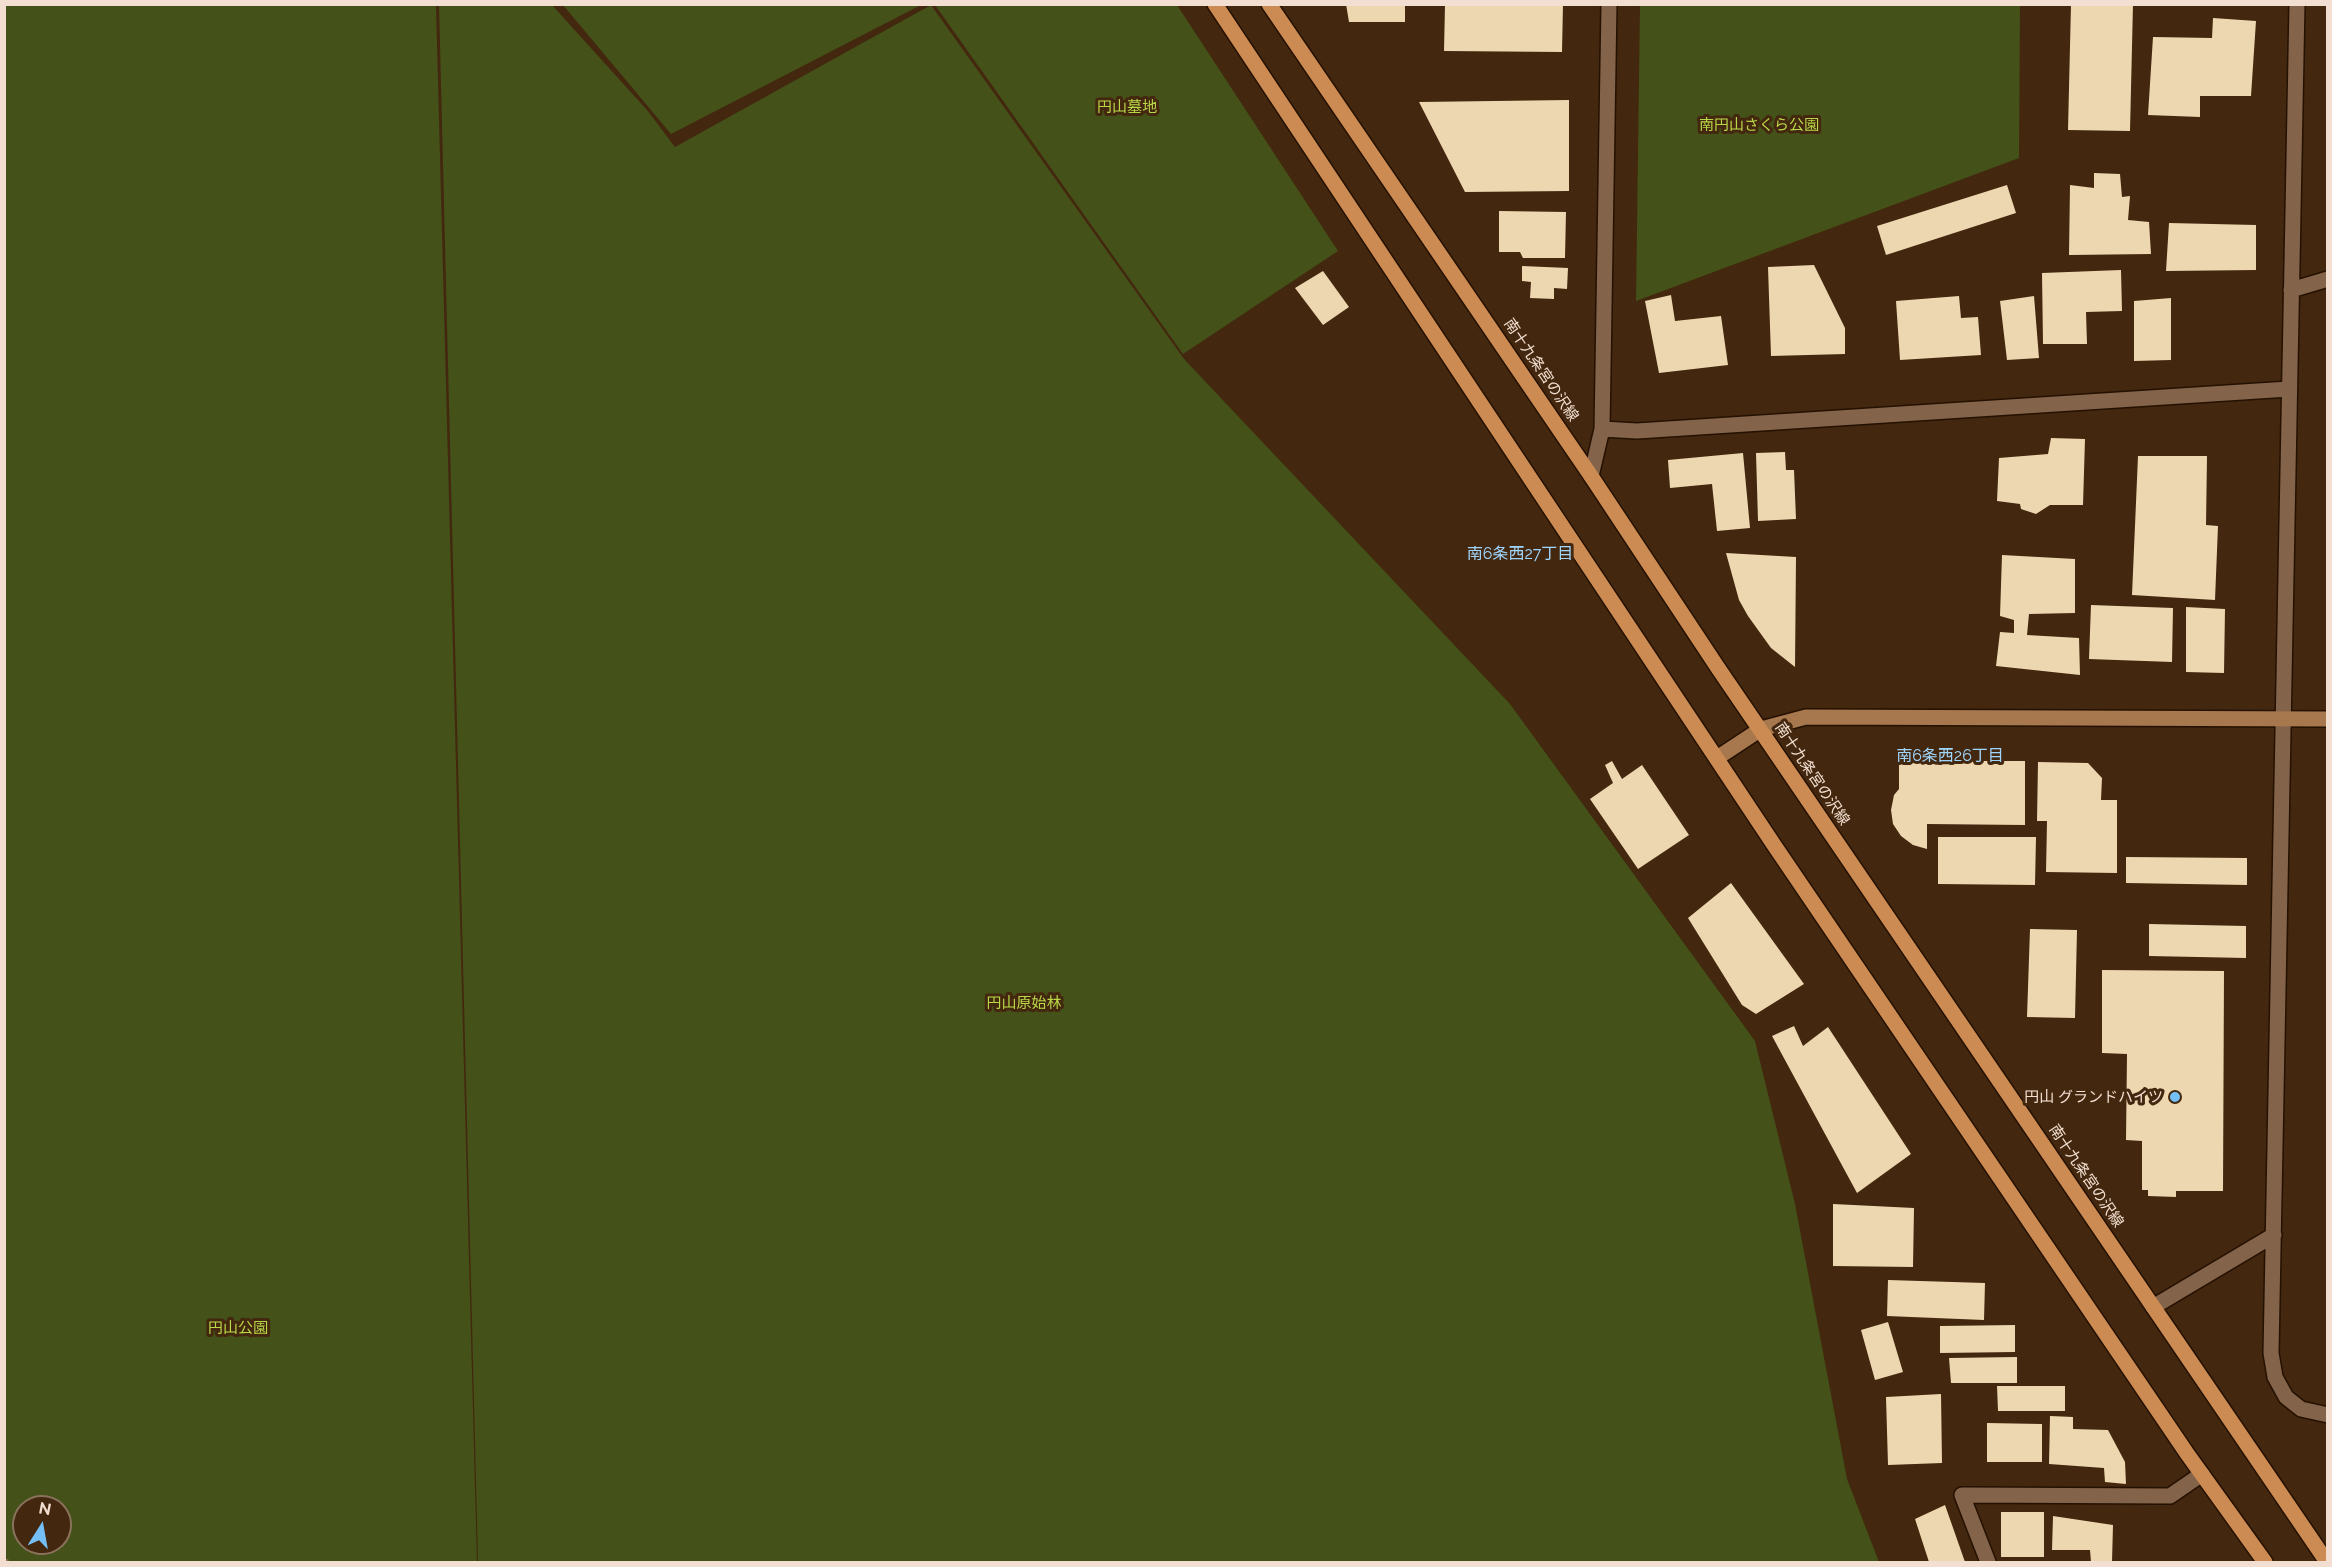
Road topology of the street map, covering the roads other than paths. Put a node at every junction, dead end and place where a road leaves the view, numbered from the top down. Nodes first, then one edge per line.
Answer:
1 (1215, 4) edge
2 (1269, 4) edge
3 (1609, 4) edge
4 (2297, 4) edge
5 (2328, 279) edge
6 (2291, 290) junction
7 (2289, 390) junction
8 (1602, 429) junction
9 (1591, 476) junction
10 (2283, 718) junction
11 (2328, 719) edge
12 (1761, 729) junction
13 (1717, 758) junction
14 (2274, 1234) junction
15 (2153, 1307) junction
16 (2328, 1415) edge
17 (2202, 1474) junction
18 (1988, 1563) edge
19 (2265, 1563) edge
20 (2327, 1563) edge

1 - 13 main road
2 - 9 main road, 南十九条宮の沢線
3 - 8 street
4 - 6 street
5 - 6 street
6 - 7 street
7 - 8 street
7 - 10 street
8 - 9 street
9 - 12 main road, 南十九条宮の沢線
10 - 11 street
10 - 12 street
10 - 14 street
12 - 13 street
12 - 15 main road, 南十九条宮の沢線
13 - 17 main road
14 - 15 street
14 - 16 street
15 - 20 main road, 南十九条宮の沢線
17 - 18 street
17 - 19 main road

